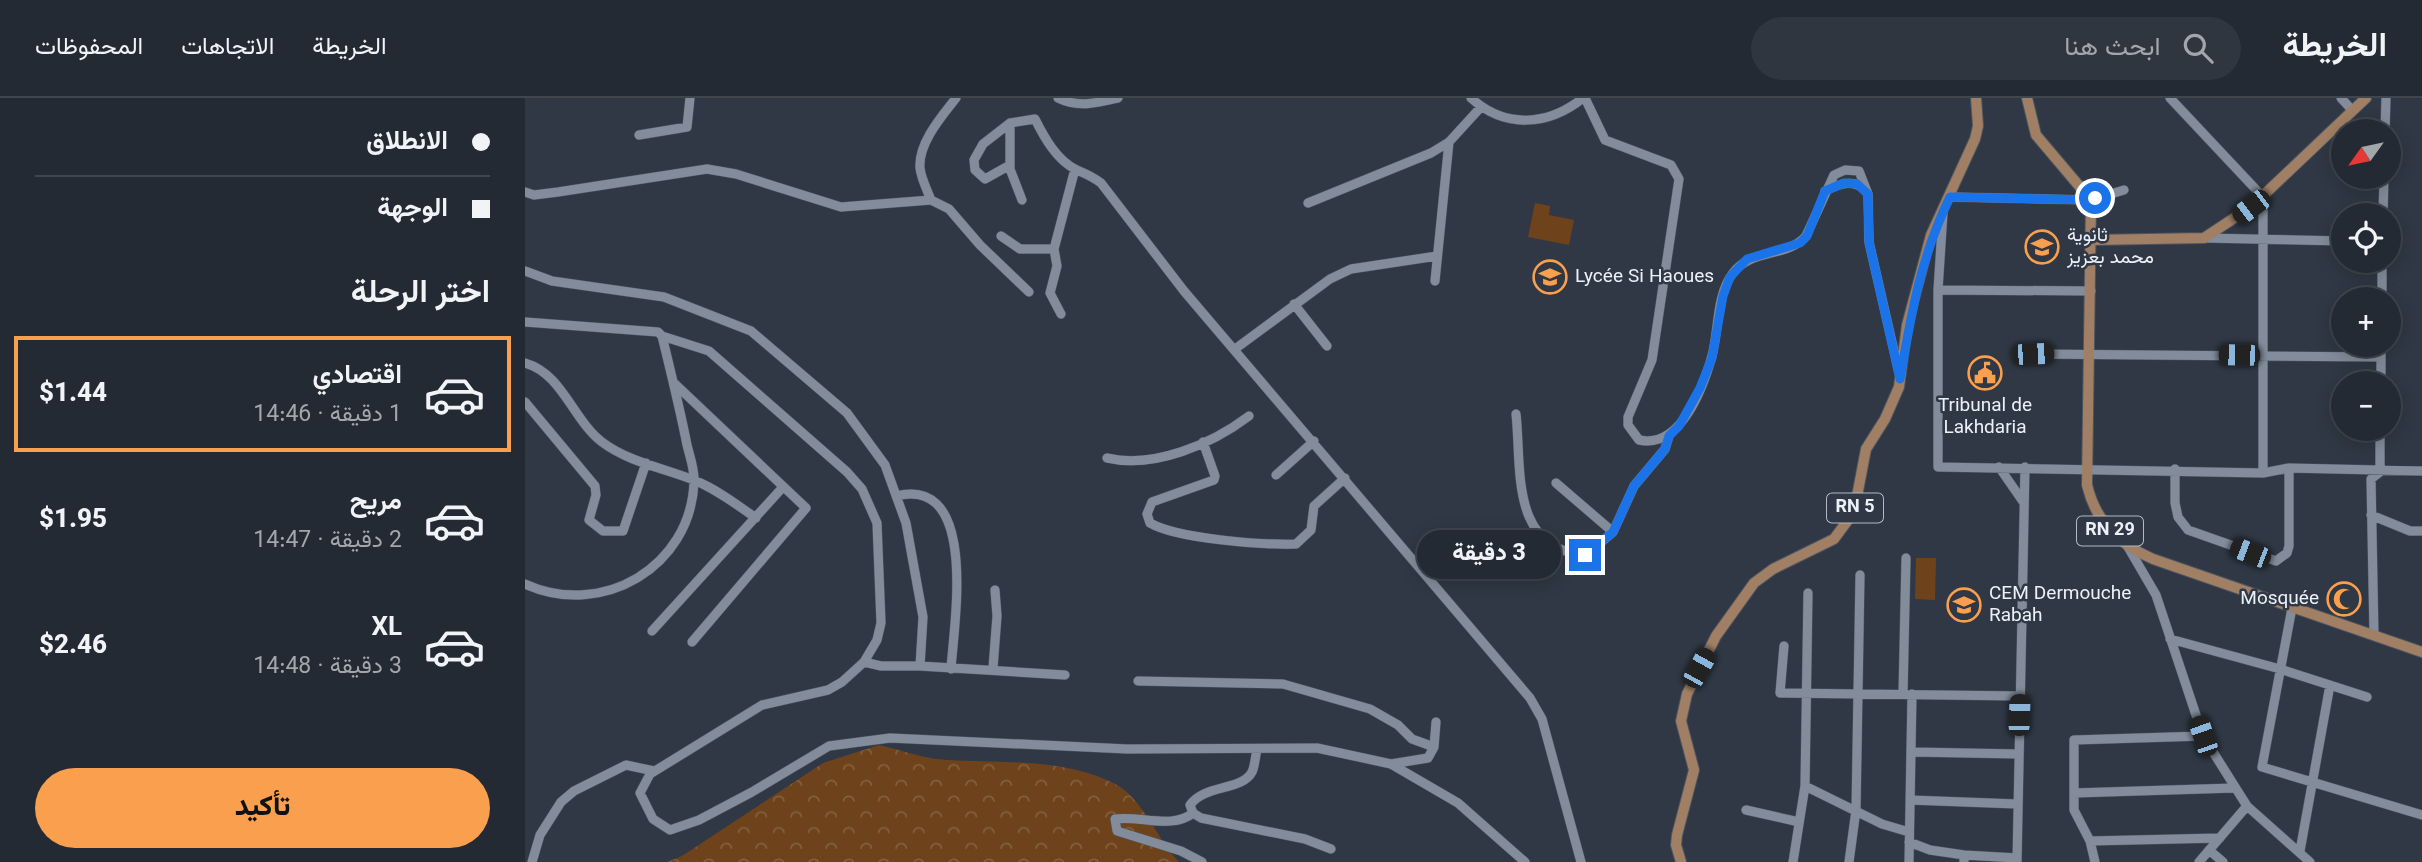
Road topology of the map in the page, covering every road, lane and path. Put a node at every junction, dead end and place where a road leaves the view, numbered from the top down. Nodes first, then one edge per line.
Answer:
1 (690, 98) edge
2 (956, 98) edge
3 (1058, 98) edge
4 (1118, 98) edge
5 (1471, 98) edge
6 (1584, 98) edge
7 (1976, 98) edge
8 (2027, 98) edge
9 (2170, 98) edge
10 (2341, 98) edge
11 (2367, 98) edge
12 (2386, 98) edge
13 (1481, 107) junction
14 (2353, 110) junction
15 (2385, 119) edge
16 (1010, 123) junction
17 (639, 135) dead end
18 (1449, 142) junction
19 (1010, 165) junction
20 (1075, 169) junction
21 (2124, 190) dead end
22 (1825, 191) junction
23 (525, 192) edge
24 (1868, 194) junction
25 (1950, 197) junction
26 (2263, 197) junction
27 (931, 200) junction
28 (1021, 200) dead end
29 (2091, 200) junction
30 (1308, 203) dead end
31 (1944, 210) junction
32 (1001, 236) dead end
33 (2204, 238) junction
34 (2091, 240) junction
35 (2263, 240) junction
36 (2331, 241) edge
37 (1053, 249) junction
38 (1437, 256) junction
39 (525, 271) edge
40 (1435, 281) dead end
41 (1938, 290) junction
42 (2091, 291) junction
43 (1029, 292) dead end
44 (1293, 304) junction
45 (1061, 314) dead end
46 (525, 322) edge
47 (662, 337) junction
48 (1327, 346) dead end
49 (1234, 349) junction
50 (2089, 352) junction
51 (2033, 354) dead end
52 (2264, 355) junction
53 (2381, 358) joint
54 (525, 363) edge
55 (2381, 371) edge
56 (1900, 379) junction
57 (674, 383) junction
58 (525, 402) edge
59 (1516, 414) dead end
60 (1249, 416) dead end
61 (1669, 436) junction
62 (1314, 441) junction
63 (2380, 441) edge
64 (1203, 442) junction
65 (1107, 458) dead end
66 (646, 463) junction
67 (1999, 467) junction
68 (2025, 467) junction
69 (2087, 467) junction
70 (2289, 468) junction
71 (2175, 469) junction
72 (2422, 471) edge
73 (2263, 472) junction
74 (2380, 472) junction
75 (1276, 475) dead end
76 (1345, 478) junction
77 (695, 481) junction
78 (1556, 483) dead end
79 (783, 487) junction
80 (896, 496) junction
81 (2024, 504) junction
82 (2371, 515) junction
83 (756, 518) junction
84 (2422, 531) edge
85 (1613, 532) junction
86 (2128, 547) junction
87 (1906, 558) dead end
88 (1860, 575) dead end
89 (525, 584) edge
90 (995, 590) dead end
91 (1808, 593) dead end
92 (2293, 608) junction
93 (652, 631) dead end
94 (2374, 635) junction
95 (2169, 639) junction
96 (692, 642) dead end
97 (1784, 646) dead end
98 (2422, 652) edge
99 (864, 662) junction
100 (920, 666) junction
101 (993, 668) junction
102 (951, 669) junction
103 (2280, 669) junction
104 (1065, 675) dead end
105 (1137, 681) dead end
106 (2330, 685) junction
107 (1858, 692) junction
108 (1805, 693) junction
109 (1908, 694) junction
110 (2020, 696) junction
111 (2367, 697) dead end
112 (1436, 722) dead end
113 (2203, 736) junction
114 (1434, 747) junction
115 (1257, 750) junction
116 (1912, 752) junction
117 (2018, 754) junction
118 (1391, 764) junction
119 (654, 771) junction
120 (2310, 781) junction
121 (1805, 786) junction
122 (2234, 788) junction
123 (2074, 793) junction
124 (1910, 800) junction
125 (2017, 804) junction
126 (2247, 806) junction
127 (1746, 810) dead end
128 (1856, 810) junction
129 (1192, 813) junction
130 (2422, 816) edge
131 (1800, 822) junction
132 (1909, 837) junction
133 (2220, 838) junction
134 (2090, 841) junction
135 (1331, 849) dead end
136 (2209, 850) junction
137 (2300, 851) junction
138 (1964, 858) edge
139 (2017, 860) edge
140 (532, 862) edge
141 (1202, 862) edge
142 (1525, 862) edge
143 (1581, 862) edge
144 (1681, 862) edge
145 (1793, 862) edge
146 (1849, 862) edge
147 (1909, 862) edge
148 (2095, 862) edge
149 (2199, 862) edge
150 (2223, 862) edge
151 (2310, 862) edge

1 - 17 street
2 - 27 street
3 - 4 street
5 - 13 street
6 - 13 street
6 - 61 street
7 - 25 main road, RN 5
8 - 29 main road
9 - 26 street
10 - 14 street
11 - 14 main road
12 - 15 street
13 - 18 street
14 - 26 main road
16 - 19 street
16 - 19 street
16 - 20 street
18 - 30 street
18 - 38 street
19 - 28 street
20 - 37 street
20 - 49 street
21 - 29 street
22 - 24 street
22 - 24 street
22 - 61 street
23 - 27 street
24 - 56 street
25 - 29 street
25 - 31 main road, RN 5
26 - 33 main road
26 - 35 street
27 - 43 street
29 - 34 main road, RN 29
31 - 41 street
31 - 56 main road, RN 5
32 - 37 street
33 - 34 main road
33 - 35 street
34 - 42 main road, RN 29
35 - 36 street
35 - 52 street
37 - 45 street
38 - 40 street
38 - 44 street
39 - 80 street
41 - 42 street
41 - 67 street
42 - 50 main road, RN 29
44 - 48 street
44 - 49 street
46 - 47 street
47 - 57 street
47 - 99 street
49 - 62 street
50 - 51 street
50 - 52 street
50 - 69 main road, RN 29
52 - 53 street
52 - 73 street
53 - 55 street
54 - 66 street
56 - 144 main road, RN 5
57 - 77 street
57 - 79 street
58 - 66 street
59 - 85 street
60 - 64 street
61 - 85 street
62 - 75 street
62 - 76 street
63 - 74 street
64 - 65 street
64 - 76 street
66 - 77 street
67 - 68 street
67 - 81 street
68 - 69 street
68 - 81 street
69 - 71 street
69 - 86 main road, RN 29
70 - 71 street
70 - 73 street
70 - 74 street
71 - 73 street
72 - 74 street
74 - 82 street
76 - 143 street
77 - 83 street
77 - 89 street
78 - 85 street
79 - 83 street
79 - 96 street
80 - 100 street
80 - 102 street
81 - 110 street
82 - 84 street
82 - 94 street
83 - 93 street
86 - 92 main road, RN 29
86 - 95 street
87 - 109 street
88 - 107 street
90 - 101 street
91 - 108 street
92 - 94 main road, RN 29
92 - 103 street
94 - 98 main road, RN 29
95 - 103 street
95 - 113 street
97 - 108 street
99 - 100 street
99 - 119 street
100 - 102 street
101 - 102 street
101 - 104 street
103 - 106 street
103 - 120 street
105 - 114 street
106 - 111 street
106 - 120 street
107 - 108 street
107 - 109 street
107 - 128 street
108 - 121 street
109 - 110 street
109 - 116 street
110 - 117 street
112 - 114 street
113 - 122 street
113 - 123 street
114 - 118 street
115 - 118 street
115 - 119 street
115 - 129 street
116 - 117 street
116 - 124 street
117 - 125 street
118 - 142 street
119 - 140 street
120 - 130 street
120 - 137 street
121 - 128 street
121 - 131 street
122 - 123 street
122 - 126 street
123 - 134 street
124 - 125 street
124 - 132 street
125 - 139 street
126 - 133 street
126 - 137 street
127 - 131 street
128 - 132 street
128 - 146 street
129 - 135 street
129 - 141 street
131 - 145 street
132 - 138 street
132 - 147 street
133 - 134 street
133 - 136 street
134 - 148 street
136 - 149 street
136 - 150 street
137 - 151 street
138 - 139 street

